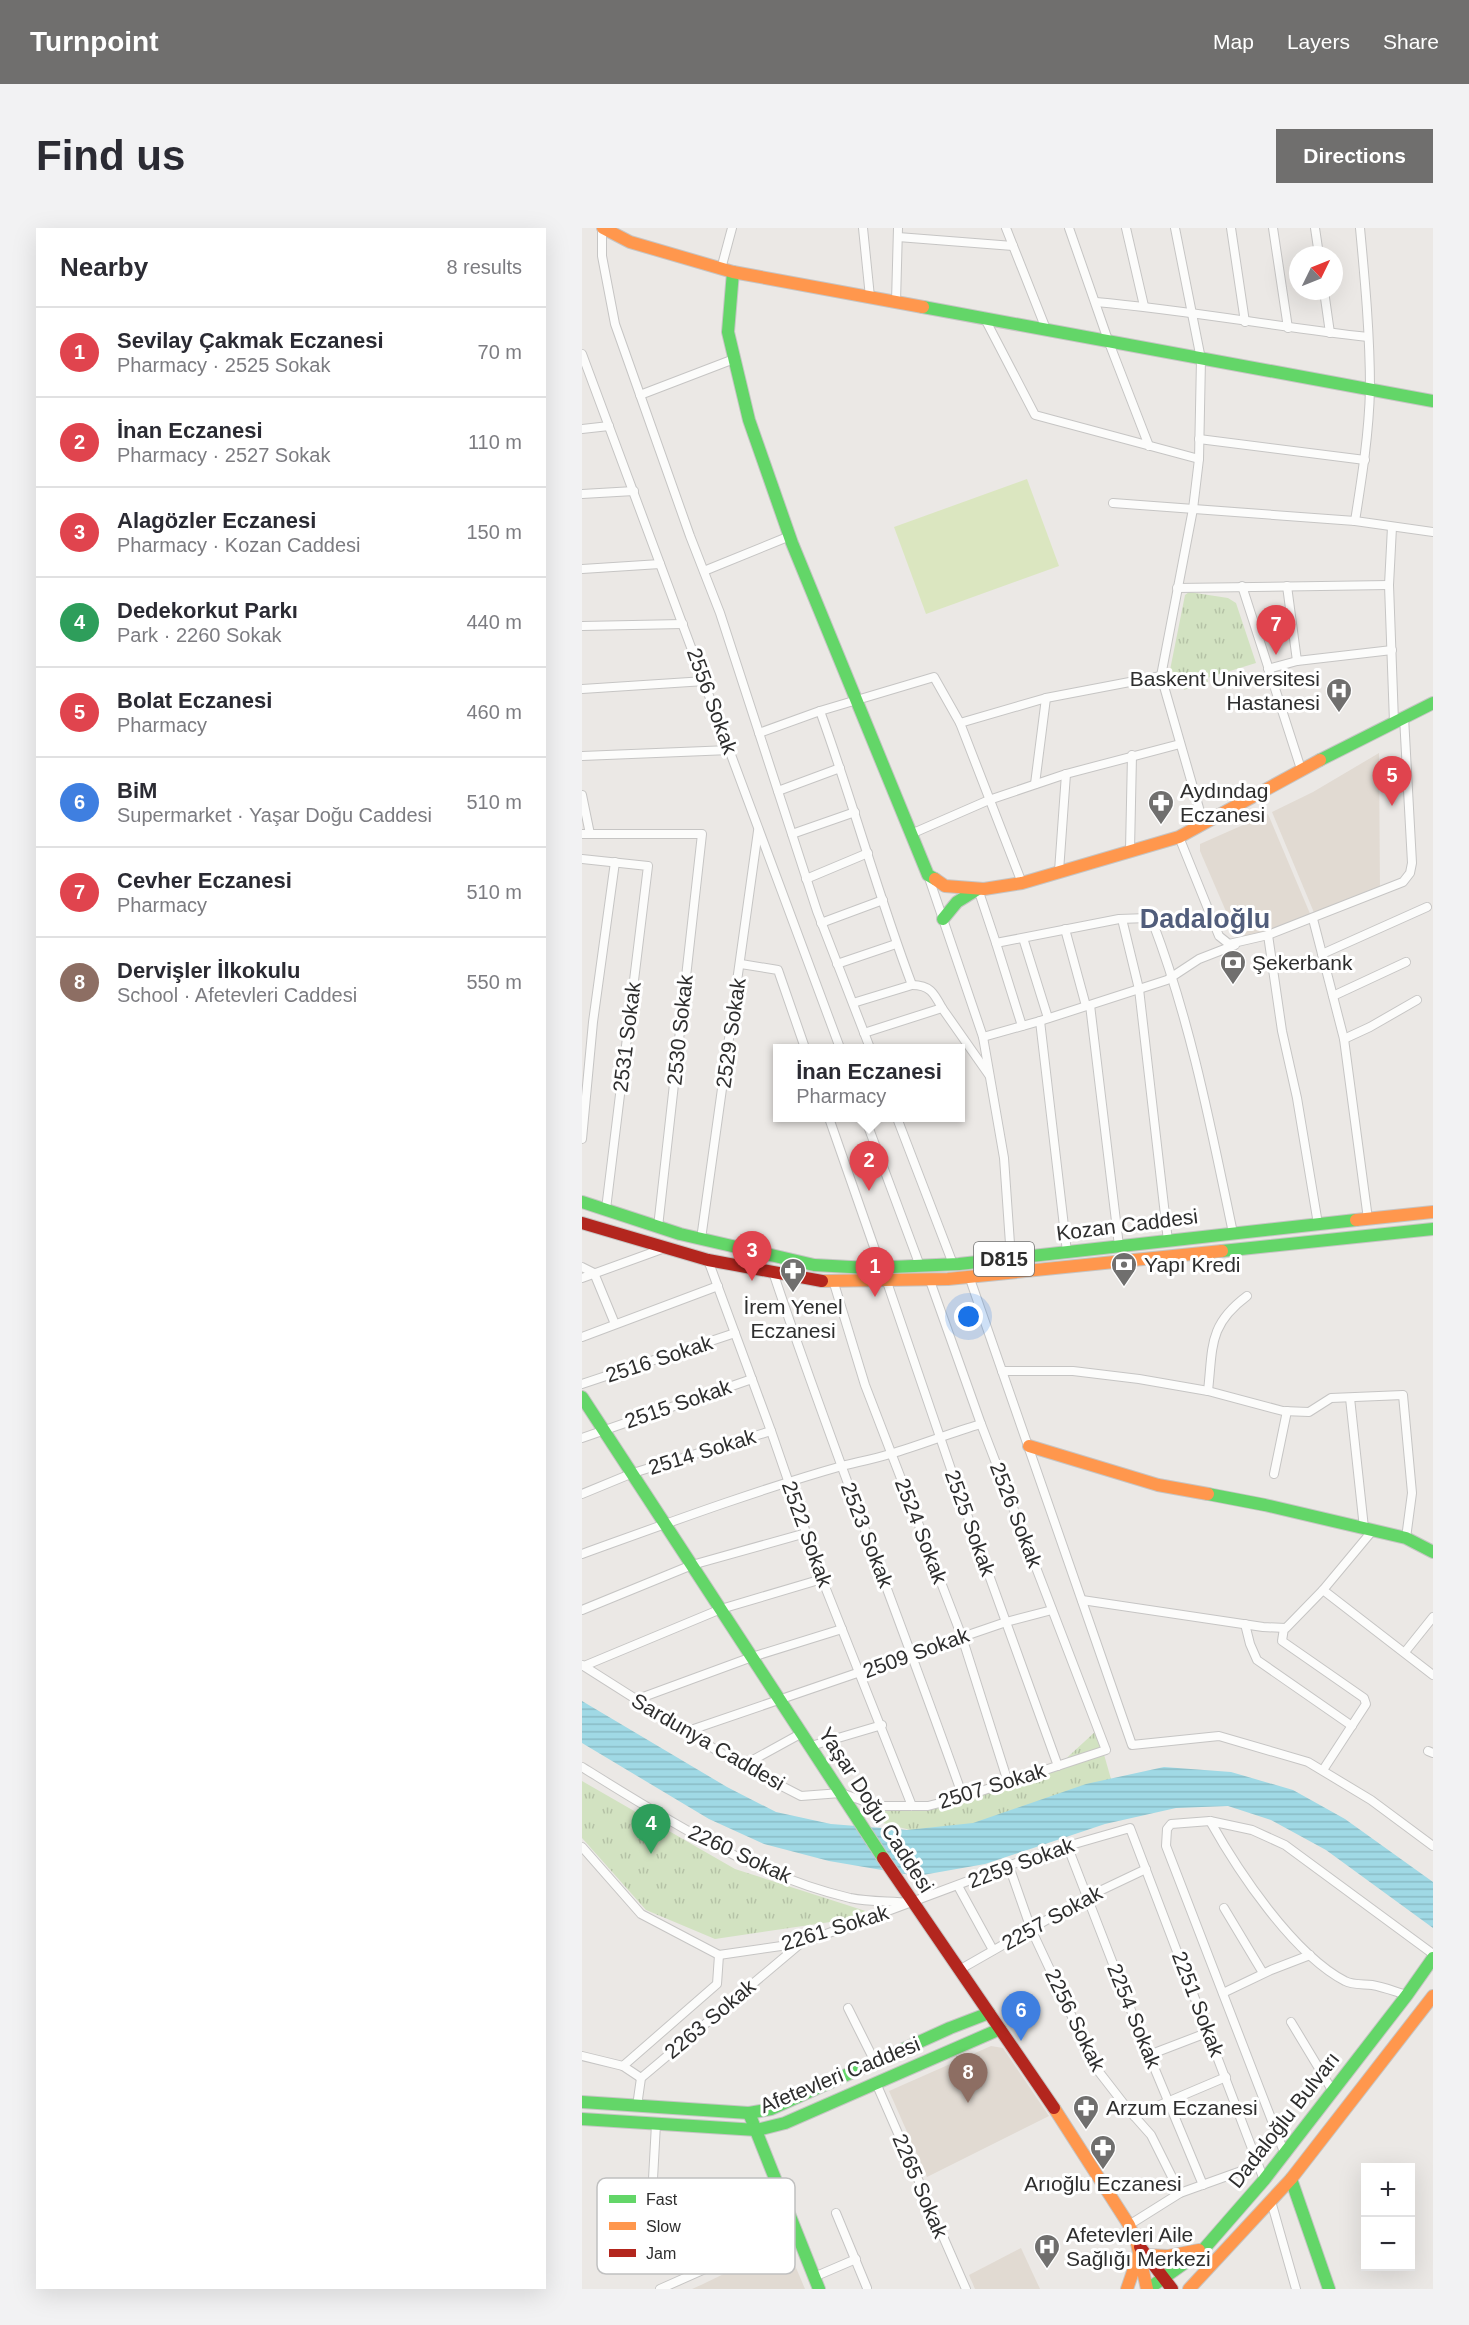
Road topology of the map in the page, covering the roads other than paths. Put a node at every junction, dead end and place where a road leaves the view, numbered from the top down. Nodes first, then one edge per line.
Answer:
1 (602, 228) edge
2 (732, 228) edge
3 (863, 228) edge
4 (1006, 228) edge
5 (1069, 228) edge
6 (1126, 228) edge
7 (1175, 228) edge
8 (1232, 228) edge
9 (1273, 228) edge
10 (1315, 228) edge
11 (1360, 228) edge
12 (898, 233) edge
13 (1013, 246) junction
14 (1318, 246) edge
15 (727, 270) junction
16 (870, 297) junction
17 (1325, 300) edge
18 (896, 302) junction
19 (1096, 302) junction
20 (1144, 306) junction
21 (1191, 314) junction
22 (984, 317) junction
23 (1245, 322) junction
24 (1288, 328) junction
25 (1046, 329) junction
26 (1329, 333) junction
27 (1368, 337) junction
28 (1108, 340) junction
29 (582, 354) edge
30 (734, 359) junction
31 (1201, 359) junction
32 (584, 365) edge
33 (1370, 389) junction
34 (640, 395) junction
35 (1433, 400) edge
36 (609, 426) junction
37 (582, 429) edge
38 (1199, 438) junction
39 (1149, 446) junction
40 (1199, 459) junction
41 (1365, 460) junction
42 (634, 491) junction
43 (582, 494) edge
44 (1113, 503) dead end
45 (1193, 509) junction
46 (1355, 521) junction
47 (1392, 527) junction
48 (1433, 532) edge
49 (790, 536) junction
50 (660, 564) junction
51 (582, 569) edge
52 (704, 571) junction
53 (1389, 585) junction
54 (1242, 586) junction
55 (1287, 586) junction
56 (1177, 588) junction
57 (683, 624) junction
58 (582, 626) edge
59 (1392, 650) junction
60 (1297, 661) junction
61 (1268, 669) junction
62 (1161, 676) junction
63 (705, 681) junction
64 (582, 689) edge
65 (1046, 698) junction
66 (855, 700) junction
67 (1433, 703) edge
68 (820, 711) junction
69 (1399, 720) junction
70 (960, 723) junction
71 (759, 733) junction
72 (1180, 744) junction
73 (730, 750) junction
74 (1132, 755) junction
75 (582, 756) edge
76 (840, 768) junction
77 (1300, 769) junction
78 (1066, 774) junction
79 (1035, 784) junction
80 (778, 791) junction
81 (582, 795) edge
82 (989, 800) junction
83 (855, 812) junction
84 (1203, 822) junction
85 (759, 828) junction
86 (586, 834) edge
87 (792, 834) junction
88 (911, 834) junction
89 (1179, 837) junction
90 (1130, 850) junction
91 (868, 853) junction
92 (582, 859) edge
93 (615, 862) junction
94 (1059, 871) junction
95 (928, 875) junction
96 (807, 879) junction
97 (1022, 883) junction
98 (978, 889) junction
99 (883, 900) junction
100 (1427, 907) dead end
101 (943, 919) junction
102 (1122, 919) junction
103 (1313, 919) junction
104 (821, 923) junction
105 (1065, 929) junction
106 (1268, 935) junction
107 (1023, 938) junction
108 (996, 943) junction
109 (896, 944) junction
110 (1235, 944) junction
111 (1322, 954) junction
112 (1406, 962) dead end
113 (741, 964) junction
114 (837, 964) junction
115 (1173, 974) junction
116 (912, 985) junction
117 (1139, 989) junction
118 (1333, 996) junction
119 (1418, 1000) dead end
120 (852, 1004) junction
121 (1088, 1006) junction
122 (942, 1008) junction
123 (1044, 1019) junction
124 (1022, 1026) junction
125 (864, 1033) junction
126 (983, 1037) junction
127 (1344, 1039) junction
128 (804, 1044) edge
129 (839, 1044) edge
130 (868, 1044) edge
131 (991, 1079) junction
132 (830, 1122) edge
133 (866, 1122) edge
134 (899, 1122) edge
135 (582, 1139) edge
136 (582, 1202) edge
137 (606, 1209) junction
138 (1433, 1212) edge
139 (1368, 1219) junction
140 (582, 1223) edge
141 (1318, 1224) junction
142 (658, 1227) junction
143 (1433, 1229) edge
144 (1233, 1233) junction
145 (701, 1239) junction
146 (1168, 1241) junction
147 (1119, 1246) junction
148 (665, 1247) junction
149 (1067, 1252) junction
150 (1011, 1258) junction
151 (708, 1260) junction
152 (952, 1264) junction
153 (920, 1266) junction
154 (582, 1267) edge
155 (773, 1272) junction
156 (594, 1273) junction
157 (884, 1273) junction
158 (969, 1276) junction
159 (582, 1278) edge
160 (929, 1278) junction
161 (833, 1280) junction
162 (717, 1286) junction
163 (1248, 1296) dead end
164 (615, 1324) junction
165 (735, 1334) junction
166 (582, 1337) edge
167 (1002, 1371) junction
168 (752, 1379) junction
169 (582, 1384) edge
170 (1208, 1391) junction
171 (582, 1396) edge
172 (1350, 1398) junction
173 (1287, 1411) junction
174 (981, 1424) junction
175 (604, 1430) junction
176 (771, 1431) junction
177 (939, 1436) junction
178 (582, 1438) edge
179 (1029, 1446) junction
180 (891, 1454) junction
181 (841, 1466) junction
182 (633, 1473) junction
183 (1274, 1474) dead end
184 (788, 1483) junction
185 (582, 1494) edge
186 (666, 1524) junction
187 (1369, 1529) junction
188 (806, 1533) junction
189 (1406, 1538) junction
190 (1433, 1552) edge
191 (582, 1554) edge
192 (692, 1565) junction
193 (822, 1579) junction
194 (1323, 1590) junction
195 (1082, 1600) junction
196 (721, 1609) junction
197 (582, 1610) edge
198 (1052, 1610) junction
199 (1433, 1617) edge
200 (1006, 1622) junction
201 (1245, 1624) junction
202 (1284, 1628) junction
203 (842, 1629) junction
204 (962, 1637) junction
205 (1405, 1652) junction
206 (913, 1654) junction
207 (752, 1657) junction
208 (583, 1666) edge
209 (860, 1673) junction
210 (1433, 1675) edge
211 (635, 1700) junction
212 (780, 1700) junction
213 (882, 1725) junction
214 (1352, 1726) junction
215 (685, 1732) junction
216 (802, 1733) junction
217 (811, 1746) junction
218 (1106, 1750) joint
219 (742, 1766) junction
220 (1058, 1766) junction
221 (582, 1767) edge
222 (1323, 1770) junction
223 (1008, 1782) junction
224 (841, 1793) junction
225 (963, 1797) junction
226 (912, 1806) junction
227 (1210, 1821) junction
228 (1130, 1828) joint
229 (1067, 1845) junction
230 (1433, 1846) edge
231 (582, 1847) edge
232 (1009, 1866) junction
233 (1146, 1869) junction
234 (958, 1886) junction
235 (1087, 1897) junction
236 (913, 1903) junction
237 (1224, 1908) dead end
238 (1031, 1929) junction
239 (802, 1943) junction
240 (993, 1950) junction
241 (719, 1955) junction
242 (1310, 1955) junction
243 (1433, 1956) edge
244 (959, 1970) junction
245 (1263, 1973) junction
246 (1223, 1994) junction
247 (1407, 1995) junction
248 (1433, 1996) edge
249 (848, 2008) dead end
250 (989, 2013) junction
251 (1291, 2022) dead end
252 (1000, 2029) junction
253 (1209, 2032) junction
254 (1149, 2055) junction
255 (582, 2056) edge
256 (875, 2062) junction
257 (623, 2066) junction
258 (1226, 2077) junction
259 (641, 2078) junction
260 (876, 2083) junction
261 (1332, 2090) junction
262 (1168, 2101) junction
263 (582, 2102) edge
264 (637, 2106) junction
265 (749, 2113) junction
266 (1134, 2116) junction
267 (582, 2119) edge
268 (656, 2124) junction
269 (757, 2130) junction
270 (1284, 2152) junction
271 (1258, 2165) junction
272 (653, 2178) edge
273 (775, 2178) edge
274 (1291, 2179) junction
275 (1264, 2180) junction
276 (1203, 2185) junction
277 (1180, 2193) junction
278 (1271, 2202) junction
279 (836, 2213) dead end
280 (1129, 2225) junction
281 (795, 2229) edge
282 (1203, 2250) junction
283 (1141, 2251) junction
284 (856, 2259) junction
285 (694, 2274) edge
286 (814, 2277) junction
287 (1164, 2277) junction
288 (867, 2288) edge
289 (660, 2289) edge
290 (819, 2289) edge
291 (966, 2289) edge
292 (1127, 2289) edge
293 (1148, 2289) edge
294 (1172, 2289) edge
295 (1188, 2289) edge
296 (1296, 2289) edge
297 (1329, 2289) edge

1 - 15 main road
1 - 34 street
2 - 15 street
3 - 16 street
4 - 13 street
5 - 19 street
6 - 20 street
7 - 21 street
8 - 23 street
9 - 24 street
10 - 14 street
11 - 27 street
12 - 13 street
12 - 18 street
13 - 25 street
15 - 16 main road
15 - 30 main road
16 - 18 main road
17 - 26 street
18 - 22 main road
19 - 20 street
19 - 28 street
20 - 21 street
21 - 23 street
21 - 31 street
22 - 25 main road
22 - 39 street
23 - 24 street
24 - 26 street
25 - 28 main road
26 - 27 street
27 - 33 street
28 - 31 main road
28 - 39 street
29 - 32 street, 2556 Sokak
30 - 34 street
30 - 49 main road
31 - 33 main road
31 - 38 street
32 - 36 street, 2556 Sokak
33 - 35 main road
33 - 41 street
34 - 52 street
36 - 37 street
36 - 42 street, 2556 Sokak
38 - 40 street
38 - 41 street
39 - 40 street
40 - 45 street
41 - 46 street
42 - 43 street
42 - 50 street, 2556 Sokak
44 - 45 street
45 - 46 street
45 - 56 street
46 - 47 street
47 - 48 street
47 - 53 street
49 - 52 street
49 - 66 main road
50 - 51 street
50 - 57 street, 2556 Sokak
52 - 71 street
53 - 55 street
53 - 59 street
54 - 55 street
54 - 56 street
54 - 61 street
55 - 60 street
56 - 62 street
57 - 58 street
57 - 63 street, 2556 Sokak
59 - 60 street
59 - 69 street
60 - 61 street
61 - 77 street
62 - 65 street
62 - 72 street
63 - 64 street
63 - 73 street, 2556 Sokak
65 - 70 street
65 - 79 street
66 - 68 street
66 - 70 street
66 - 88 main road
67 - 69 main road
68 - 71 street
68 - 76 street
69 - 77 main road
69 - 103 street
70 - 82 street
71 - 80 street
72 - 74 street
72 - 84 street
73 - 75 street
73 - 85 street, 2556 Sokak
74 - 78 street
74 - 90 street
76 - 80 street
76 - 83 street
77 - 84 main road
78 - 79 street
78 - 94 street
79 - 82 street
80 - 87 street
81 - 86 street
82 - 88 street
82 - 97 street
83 - 87 street
83 - 91 street
84 - 89 main road
85 - 113 street, 2529 Sokak
85 - 129 street, 2556 Sokak
86 - 142 street, 2530 Sokak
87 - 96 street
88 - 95 main road
89 - 90 main road
89 - 110 street
90 - 94 main road
91 - 96 street
91 - 99 street
92 - 93 street
93 - 135 street
93 - 137 street, 2531 Sokak
94 - 97 main road
95 - 98 main road
95 - 101 street
96 - 104 street
97 - 98 main road
98 - 101 main road
98 - 108 street
99 - 104 street
99 - 109 street
100 - 111 street
101 - 126 street
102 - 105 street
102 - 115 street
102 - 117 street
103 - 106 street
103 - 111 street
104 - 114 street
105 - 107 street
105 - 121 street
106 - 110 street
106 - 141 street
107 - 108 street
107 - 123 street
108 - 124 street
109 - 114 street
109 - 116 street
110 - 115 street
111 - 118 street
112 - 118 street
113 - 128 street
113 - 145 street, 2529 Sokak
114 - 120 street
115 - 117 street
115 - 144 street
116 - 120 street
116 - 122 street
117 - 121 street
117 - 146 street
118 - 127 street
119 - 127 street
120 - 125 street
121 - 123 street
121 - 147 street
122 - 125 street
122 - 131 street
123 - 124 street
123 - 149 street
124 - 126 street
125 - 130 street
126 - 131 street
127 - 139 street
131 - 150 street
132 - 157 street, 2525 Sokak
133 - 153 street
134 - 152 street
136 - 137 main road, Kozan Caddesi / D815
137 - 142 main road, Kozan Caddesi / D815
138 - 139 main road, Kozan Caddesi / D815
139 - 141 main road, Kozan Caddesi / D815
140 - 148 main road, Kozan Caddesi / D815
141 - 144 main road, Kozan Caddesi / D815
142 - 145 main road, Kozan Caddesi / D815
143 - 158 main road, Kozan Caddesi / D815
144 - 146 main road, Kozan Caddesi / D815
145 - 157 main road, Kozan Caddesi / D815
146 - 147 main road, Kozan Caddesi / D815
147 - 149 main road, Kozan Caddesi / D815
148 - 151 main road, Kozan Caddesi / D815
148 - 156 street
149 - 150 main road, Kozan Caddesi / D815
150 - 152 main road, Kozan Caddesi / D815
151 - 155 main road, Kozan Caddesi / D815
151 - 162 street, 2522 Sokak
152 - 153 main road, Kozan Caddesi / D815
153 - 157 main road, Kozan Caddesi / D815
154 - 156 street
155 - 161 main road, Kozan Caddesi / D815
155 - 181 street, 2523 Sokak
156 - 159 street
156 - 164 street
157 - 160 main road, Kozan Caddesi / D815
157 - 161 main road, Kozan Caddesi / D815
157 - 177 street, 2525 Sokak
158 - 160 main road, Kozan Caddesi / D815
158 - 167 street
160 - 174 street, 2526 Sokak
161 - 180 street, 2524 Sokak
162 - 164 street
162 - 165 street, 2522 Sokak
163 - 170 street
164 - 166 street
165 - 168 street, 2522 Sokak
165 - 169 street, 2516 Sokak
167 - 170 street
167 - 179 street
168 - 175 street, 2515 Sokak
168 - 176 street, 2522 Sokak
170 - 173 street
171 - 175 main road, Yaşar Doğu Caddesi
172 - 173 street
172 - 187 street
172 - 189 street
173 - 183 street
174 - 177 street
174 - 198 street, 2526 Sokak
175 - 178 street, 2515 Sokak
175 - 182 main road, Yaşar Doğu Caddesi
176 - 182 street, 2514 Sokak
176 - 184 street, 2522 Sokak
177 - 180 street
177 - 200 street, 2525 Sokak
179 - 187 main road
179 - 195 street
180 - 181 street
180 - 204 street, 2524 Sokak
181 - 184 street
181 - 206 street, 2523 Sokak
182 - 185 street, 2514 Sokak
182 - 186 main road, Yaşar Doğu Caddesi
184 - 186 street
184 - 188 street, 2522 Sokak
186 - 191 street
186 - 192 main road, Yaşar Doğu Caddesi
187 - 189 main road
187 - 194 street
188 - 192 street
188 - 193 street, 2522 Sokak
189 - 190 main road
192 - 196 main road, Yaşar Doğu Caddesi
192 - 197 street
193 - 196 street
193 - 203 street, 2522 Sokak
194 - 202 street
194 - 205 street
195 - 201 street
195 - 222 street
196 - 207 main road, Yaşar Doğu Caddesi
196 - 208 street
198 - 200 street, 2509 Sokak
198 - 218 street, 2526 Sokak
199 - 205 street
200 - 204 street, 2509 Sokak
200 - 220 street, 2525 Sokak
201 - 202 street
201 - 214 street
202 - 214 street
203 - 207 street
203 - 209 street, 2522 Sokak
204 - 206 street, 2509 Sokak
204 - 223 street, 2524 Sokak
205 - 210 street
206 - 209 street, 2509 Sokak
206 - 225 street, 2523 Sokak
207 - 211 street
207 - 212 main road, Yaşar Doğu Caddesi
208 - 211 street, Sardunya Caddesi
209 - 212 street, 2509 Sokak
209 - 213 street, 2522 Sokak
211 - 215 street, Sardunya Caddesi
212 - 215 street, 2509 Sokak
212 - 216 main road, Yaşar Doğu Caddesi
213 - 217 street
213 - 226 street, 2522 Sokak
214 - 222 street
215 - 219 street, Sardunya Caddesi
216 - 217 main road, Yaşar Doğu Caddesi
216 - 219 street
217 - 224 main road, Yaşar Doğu Caddesi
218 - 220 street, 2507 Sokak
219 - 224 street, Sardunya Caddesi
220 - 223 street, 2507 Sokak
221 - 236 street, 2260 Sokak
222 - 230 street
223 - 225 street, 2507 Sokak
224 - 226 street, 2507 Sokak
224 - 236 main road, Yaşar Doğu Caddesi
225 - 226 street, 2507 Sokak
227 - 242 street
227 - 243 street
227 - 246 street
228 - 229 street, 2259 Sokak
228 - 233 street, 2251 Sokak
229 - 232 street, 2259 Sokak
229 - 235 street, 2254 Sokak
231 - 241 street
232 - 234 street, 2259 Sokak
232 - 238 street, 2256 Sokak
233 - 235 street, 2257 Sokak
233 - 253 street, 2251 Sokak
234 - 236 street, 2259 Sokak
234 - 240 street
235 - 238 street, 2257 Sokak
235 - 254 street, 2254 Sokak
236 - 239 street, 2261 Sokak
236 - 244 main road, Yaşar Doğu Caddesi
237 - 245 street
238 - 240 street, 2257 Sokak
238 - 266 street, 2256 Sokak
239 - 241 street, 2261 Sokak
239 - 259 street, 2263 Sokak
240 - 244 street, 2257 Sokak
241 - 257 street
242 - 245 street
242 - 247 street
243 - 247 main road, Dadaloğlu Bulvarı
244 - 250 main road, Yaşar Doğu Caddesi
245 - 246 street
246 - 270 street
247 - 261 main road, Dadaloğlu Bulvarı
248 - 274 main road, Dadaloğlu Bulvarı
249 - 256 street
250 - 252 main road, Yaşar Doğu Caddesi
250 - 256 main road, Afetevleri Caddesi
251 - 261 street
252 - 260 main road, Afetevleri Caddesi
252 - 280 main road, Yaşar Doğu Caddesi
253 - 254 street
253 - 258 street, 2251 Sokak
254 - 262 street, 2254 Sokak
255 - 257 street
256 - 265 main road, Afetevleri Caddesi
257 - 259 street
258 - 262 street
258 - 271 street, 2251 Sokak
259 - 264 street
260 - 269 main road, Afetevleri Caddesi
260 - 291 street, 2265 Sokak
261 - 270 main road, Dadaloğlu Bulvarı
262 - 266 street
262 - 276 street, 2254 Sokak
263 - 264 main road, Afetevleri Caddesi
264 - 265 main road, Afetevleri Caddesi
265 - 269 main road
266 - 277 street, 2256 Sokak
267 - 268 main road, Afetevleri Caddesi
268 - 269 main road, Afetevleri Caddesi
268 - 272 street
269 - 273 main road
270 - 275 main road, Dadaloğlu Bulvarı
271 - 275 street, 2251 Sokak
271 - 276 street
274 - 278 main road, Dadaloğlu Bulvarı
274 - 297 main road
275 - 282 main road, Dadaloğlu Bulvarı
276 - 277 street
277 - 280 street
278 - 295 main road, Dadaloğlu Bulvarı
278 - 296 street
279 - 284 street
280 - 283 main road, Yaşar Doğu Caddesi
281 - 286 main road
282 - 283 main road
282 - 287 main road, Dadaloğlu Bulvarı
283 - 287 main road
283 - 292 main road
283 - 293 main road
284 - 286 street
284 - 288 street
285 - 289 street
286 - 290 main road
287 - 293 main road, Dadaloğlu Bulvarı
287 - 294 main road

